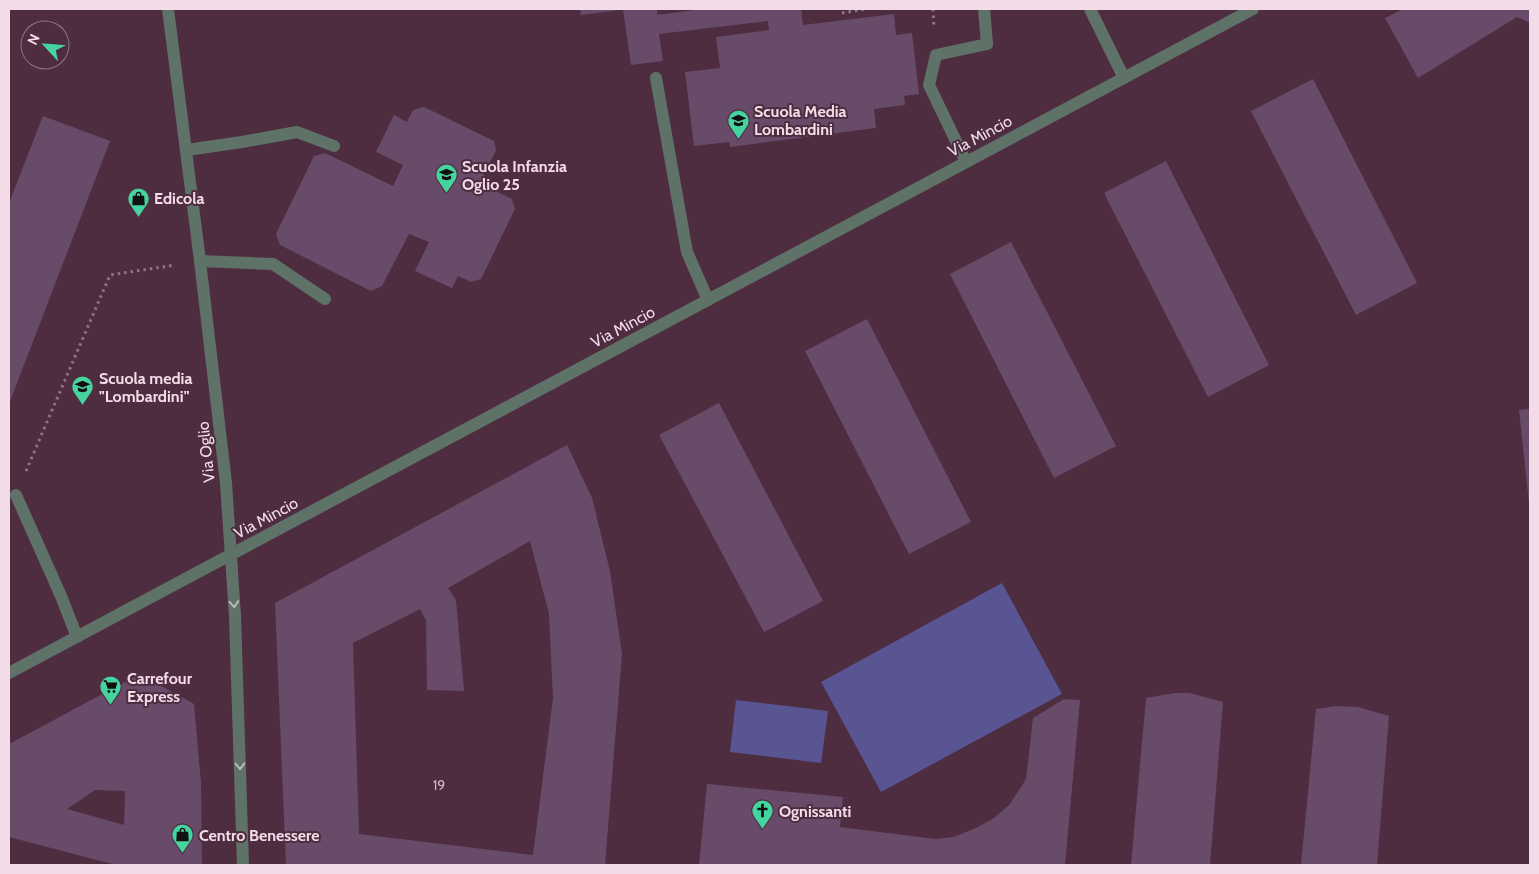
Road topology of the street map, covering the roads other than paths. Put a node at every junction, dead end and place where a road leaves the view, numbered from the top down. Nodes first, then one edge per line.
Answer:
1 (168, 9) edge
2 (984, 9) edge
3 (1090, 9) edge
4 (1253, 9) edge
5 (656, 78) dead end
6 (1124, 78) junction
7 (334, 146) dead end
8 (186, 150) junction
9 (966, 162) junction
10 (200, 261) junction
11 (325, 299) dead end
12 (708, 300) junction
13 (16, 494) road end
14 (230, 555) junction
15 (77, 637) junction
16 (9, 673) edge
17 (243, 865) edge

1 - 8 street, Via Oglio
2 - 9 street
3 - 6 street
4 - 6 street, Via Mincio
5 - 12 street
6 - 9 street, Via Mincio
7 - 8 street
8 - 10 street, Via Oglio
9 - 12 street, Via Mincio
10 - 11 street
10 - 14 street, Via Oglio
12 - 14 street, Via Mincio
13 - 15 street
14 - 15 street, Via Mincio
14 -> 17 street, Via Oglio
15 - 16 street, Via Mincio

